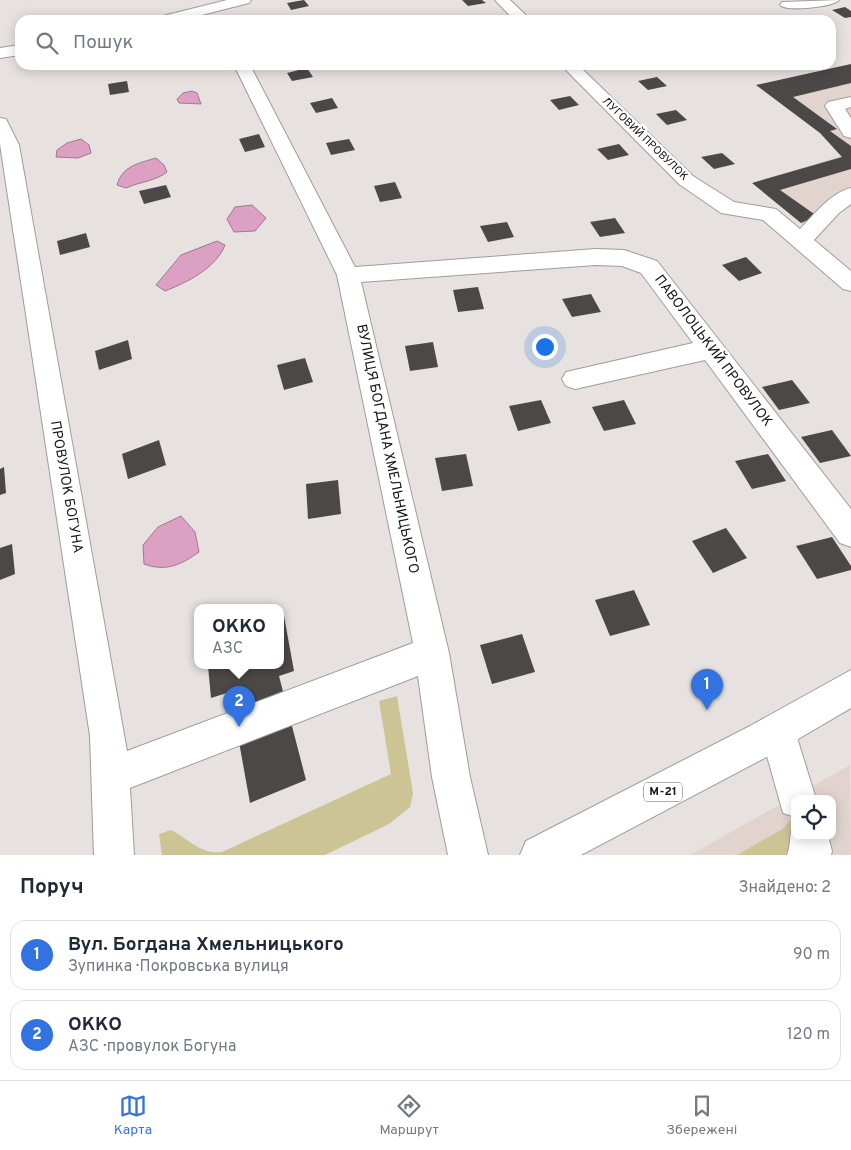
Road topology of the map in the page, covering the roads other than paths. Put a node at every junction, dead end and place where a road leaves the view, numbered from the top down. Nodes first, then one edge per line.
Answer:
1 (174, 0) edge
2 (244, 0) edge
3 (502, 0) edge
4 (832, 0) edge
5 (787, 5) dead end
6 (200, 15) edge
7 (205, 15) edge
8 (518, 15) edge
9 (15, 51) edge
10 (0, 53) edge
11 (245, 70) edge
12 (574, 70) edge
13 (851, 102) edge
14 (0, 123) edge
15 (851, 132) edge
16 (851, 194) edge
17 (801, 241) junction
18 (348, 275) junction
19 (851, 283) edge
20 (711, 349) junction
21 (575, 379) dead end
22 (851, 533) edge
23 (432, 654) junction
24 (851, 688) edge
25 (778, 731) junction
26 (111, 777) junction
27 (796, 795) edge
28 (809, 840) edge
29 (545, 854) edge
30 (114, 855) edge
31 (468, 855) edge
32 (807, 855) edge

1 - 6 main road
2 - 7 main road
3 - 8 main road
4 - 5 main road
9 - 10 main road
11 - 18 main road, ВУЛИЦЯ БОГДАНА ХМЕЛЬНИЦЬКОГО
12 - 17 main road, ЛУГОВИЙ ПРОВУЛОК
13 - 15 main road
14 - 26 main road, ПРОВУЛОК БОГУНА
16 - 17 main road
17 - 19 main road, ЛУГОВИЙ ПРОВУЛОК
18 - 20 main road, ПАВОЛОЦЬКИЙ ПРОВУЛОК
18 - 23 main road, ВУЛИЦЯ БОГДАНА ХМЕЛЬНИЦЬКОГО
20 - 21 main road
20 - 22 main road, ПАВОЛОЦЬКИЙ ПРОВУЛОК
23 - 26 main road
23 - 31 main road, ВУЛИЦЯ БОГДАНА ХМЕЛЬНИЦЬКОГО
24 - 25 main road, М-21
25 - 27 main road
25 - 29 main road, М-21
26 - 30 main road, ПРОВУЛОК БОГУНА
28 - 32 main road

